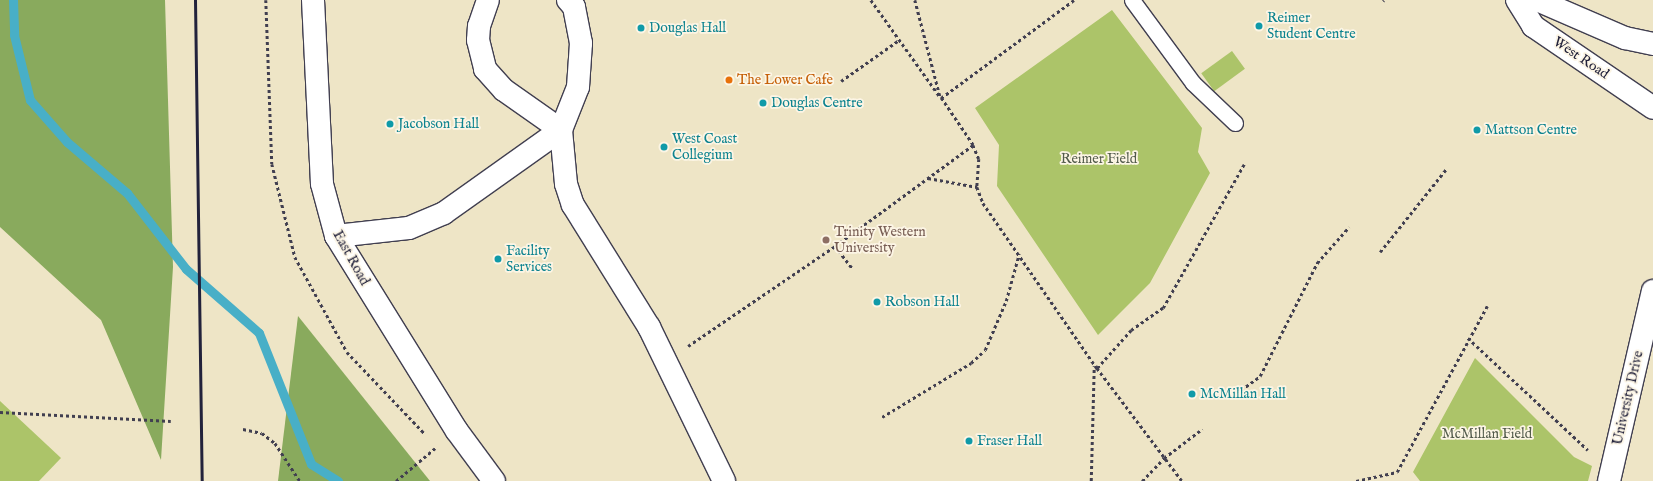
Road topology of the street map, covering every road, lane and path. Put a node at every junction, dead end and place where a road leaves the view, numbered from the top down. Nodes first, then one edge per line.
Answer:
1 (313, 0) edge
2 (488, 0) edge
3 (568, 0) edge
4 (871, 0) edge
5 (915, 0) edge
6 (1074, 0) edge
7 (1132, 0) edge
8 (1517, 0) edge
9 (1537, 0) edge
10 (899, 40) junction
11 (1653, 44) edge
12 (841, 81) dead end
13 (940, 98) junction
14 (1653, 108) edge
15 (1235, 123) dead end
16 (561, 130) junction
17 (973, 145) junction
18 (1244, 164) dead end
19 (1447, 168) dead end
20 (928, 178) junction
21 (976, 187) junction
22 (1349, 227) dead end
23 (336, 236) junction
24 (835, 246) junction
25 (1380, 252) dead end
26 (1019, 253) junction
27 (853, 269) dead end
28 (1653, 291) edge
29 (1487, 306) dead end
30 (1468, 338) junction
31 (665, 361) junction
32 (1094, 364) junction
33 (1097, 368) junction
34 (1241, 390) dead end
35 (0, 412) edge
36 (882, 417) dead end
37 (171, 421) dead end
38 (243, 429) dead end
39 (1202, 429) dead end
40 (457, 431) junction
41 (1164, 458) junction
42 (1610, 474) edge
43 (300, 481) edge
44 (396, 481) edge
45 (494, 481) edge
46 (724, 481) edge
47 (1091, 481) edge
48 (1142, 481) edge
49 (1182, 481) edge
50 (1356, 481) edge

1 - 23 street, East Road
2 - 16 street
3 - 16 street
4 - 10 path
5 - 13 path
6 - 13 path
7 - 15 lane
8 - 14 street, West Road
9 - 11 street
10 - 12 path
10 - 13 path
13 - 17 path
16 - 23 street
16 - 31 street
17 - 20 path
17 - 21 path
18 - 33 path
19 - 25 path
20 - 21 path
20 - 24 path
21 - 26 path
22 - 34 path
23 - 40 street, East Road
24 - 27 path
24 - 31 path
26 - 32 path
26 - 36 path
28 - 42 street, University Drive
29 - 30 path
30 - 42 path
30 - 50 path
31 - 46 street
32 - 33 path
32 - 47 path
33 - 41 path
35 - 37 path
38 - 43 path
39 - 41 path
40 - 44 path
40 - 45 street, East Road
41 - 48 path
41 - 49 path

